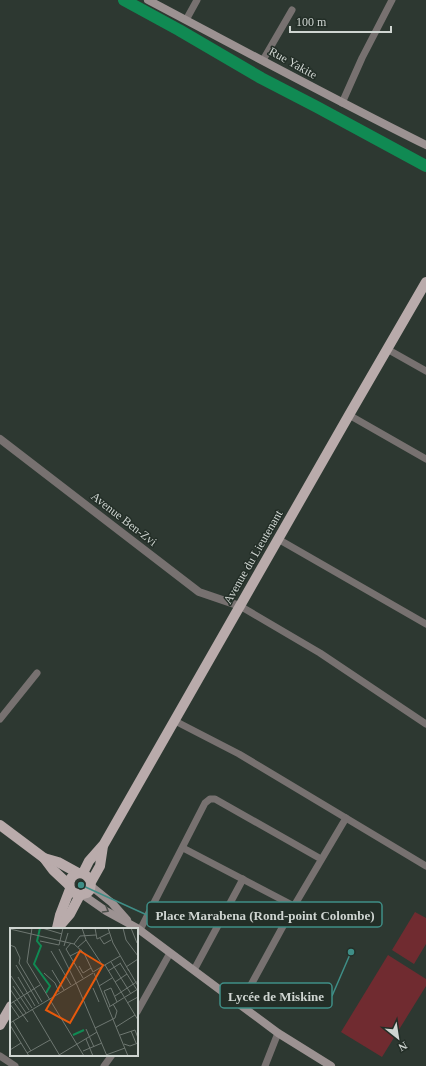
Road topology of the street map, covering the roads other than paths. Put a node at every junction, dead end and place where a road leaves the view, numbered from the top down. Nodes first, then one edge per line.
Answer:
1 (148, 0) edge
2 (197, 0) edge
3 (392, 0) edge
4 (292, 10) dead end
5 (186, 20) junction
6 (263, 60) junction
7 (342, 103) junction
8 (426, 145) edge
9 (426, 282) edge
10 (387, 349) junction
11 (426, 371) edge
12 (349, 415) junction
13 (0, 439) edge
14 (426, 459) edge
15 (278, 539) junction
16 (240, 606) junction
17 (426, 624) edge
18 (37, 673) dead end
19 (0, 719) edge
20 (175, 721) junction
21 (426, 724) edge
22 (346, 818) junction
23 (0, 825) edge
24 (103, 846) junction
25 (183, 848) junction
26 (44, 858) junction
27 (321, 859) junction
28 (426, 866) edge
29 (80, 873) junction
30 (243, 879) junction
31 (91, 884) junction
32 (70, 887) junction
33 (82, 895) junction
34 (294, 906) junction
35 (130, 923) junction
36 (57, 928) edge
37 (137, 928) edge
38 (140, 930) joint
39 (170, 952) junction
40 (194, 970) junction
41 (240, 1005) junction
42 (10, 1008) edge
43 (138, 1010) edge
44 (0, 1025) edge
45 (278, 1033) junction
46 (0, 1056) edge
47 (111, 1056) edge
48 (15, 1066) edge
49 (104, 1066) edge
50 (265, 1066) edge
51 (331, 1066) edge

1 - 5 main road, Rue Yakite
2 - 5 street
3 - 7 street
4 - 6 street
5 - 6 main road, Rue Yakite
6 - 7 main road, Rue Yakite
7 - 8 main road, Rue Yakite
9 - 10 main road, Avenue du Lieutenant
10 - 11 street
10 - 12 main road, Avenue du Lieutenant
12 - 14 street
12 - 15 main road, Avenue du Lieutenant
13 - 16 street, Avenue Ben-Zvi
15 - 16 main road, Avenue du Lieutenant
15 - 17 street
16 - 20 main road, Avenue du Lieutenant
16 - 21 street
18 - 19 street
20 - 22 street
20 - 24 main road, Avenue du Lieutenant
22 - 27 street
22 - 28 street
23 - 26 main road
24 - 29 main road, Avenue du Lieutenant
24 - 31 main road, Avenue du Lieutenant
25 - 27 street
25 - 30 street
25 - 38 street
26 - 29 main road
26 - 32 main road
27 - 34 street
29 - 31 main road
29 - 32 main road
30 - 34 street
30 - 40 street
31 - 33 main road
31 - 35 main road
32 - 33 main road
32 - 36 main road
33 -> 35 main road
33 - 36 main road
34 - 41 street
35 - 37 main road
38 - 39 main road
39 - 40 main road
39 - 43 street
40 - 41 main road
41 - 45 main road
42 - 44 main road
45 - 50 street
45 - 51 main road
46 - 48 street
47 - 49 street

